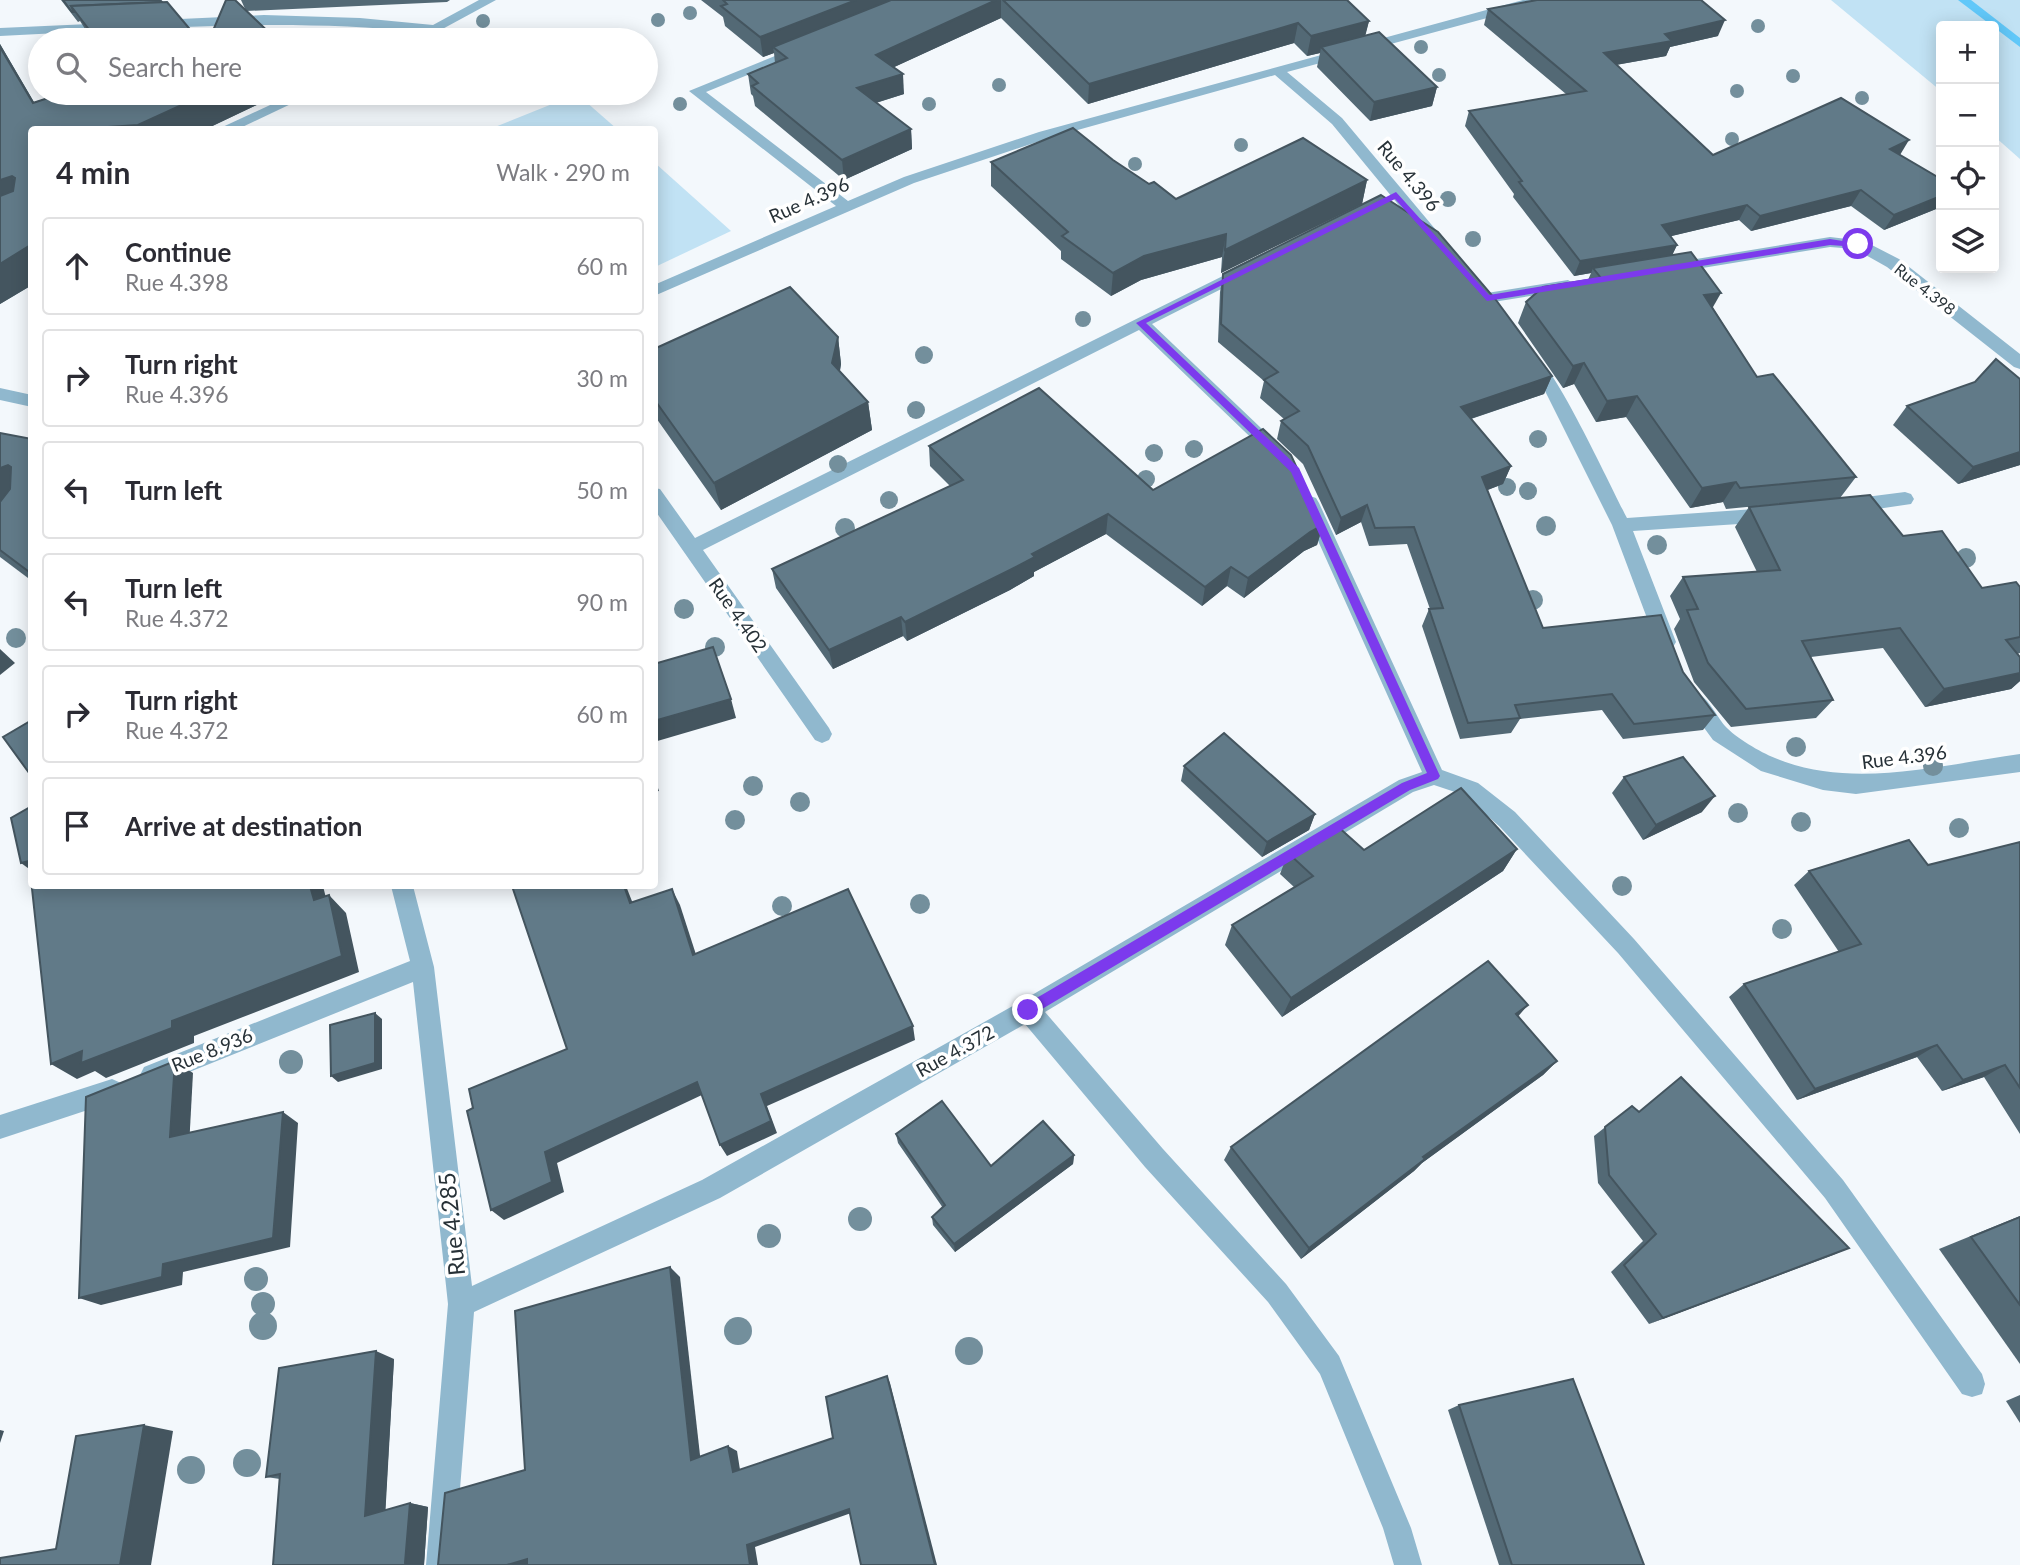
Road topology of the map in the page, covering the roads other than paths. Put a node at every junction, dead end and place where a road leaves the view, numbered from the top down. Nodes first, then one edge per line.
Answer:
1 (489, 0) edge
2 (1538, 0) edge
3 (95, 28) edge
4 (425, 28) edge
5 (438, 28) edge
6 (28, 32) edge
7 (0, 33) edge
8 (812, 46) edge
9 (1277, 70) junction
10 (280, 105) edge
11 (232, 126) edge
12 (845, 206) junction
13 (1450, 257) edge
14 (1262, 262) edge
15 (1651, 271) edge
16 (1583, 282) edge
17 (658, 289) edge
18 (1502, 319) edge
19 (1140, 323) junction
20 (1525, 350) edge
21 (2020, 363) edge
22 (0, 394) edge
23 (28, 400) edge
24 (1286, 461) edge
25 (1301, 483) edge
26 (1905, 499) dead end
27 (658, 500) edge
28 (1830, 509) edge
29 (1792, 514) edge
30 (1621, 526) junction
31 (690, 548) junction
32 (1674, 662) edge
33 (1684, 687) edge
34 (822, 734) dead end
35 (2020, 763) edge
36 (1434, 776) junction
37 (403, 889) edge
38 (423, 967) junction
39 (1028, 1010) junction
40 (0, 1127) edge
41 (461, 1304) junction
42 (1972, 1384) dead end
43 (439, 1565) edge
44 (1408, 1565) edge

1 - 5 street
2 - 9 street
3 - 4 street
6 - 7 street
8 - 12 street
9 - 12 street, Rue 4.396
9 - 13 street, Rue 4.396
10 - 11 street
12 - 17 street, Rue 4.396
14 - 19 street
15 - 21 street, Rue 4.398
16 - 18 street
19 - 24 street
19 - 31 street
20 - 30 street
22 - 23 street
25 - 36 street
26 - 28 street
27 - 31 street, Rue 4.402
29 - 30 street
30 - 32 street
31 - 34 street, Rue 4.402
33 - 35 street, Rue 4.396
36 - 39 street, Rue 4.372
36 - 42 street
37 - 38 street, Rue 4.285
38 - 40 street, Rue 8.936
38 - 41 street, Rue 4.285
39 - 41 street, Rue 4.372
39 - 44 street
41 - 43 street, Rue 4.285

